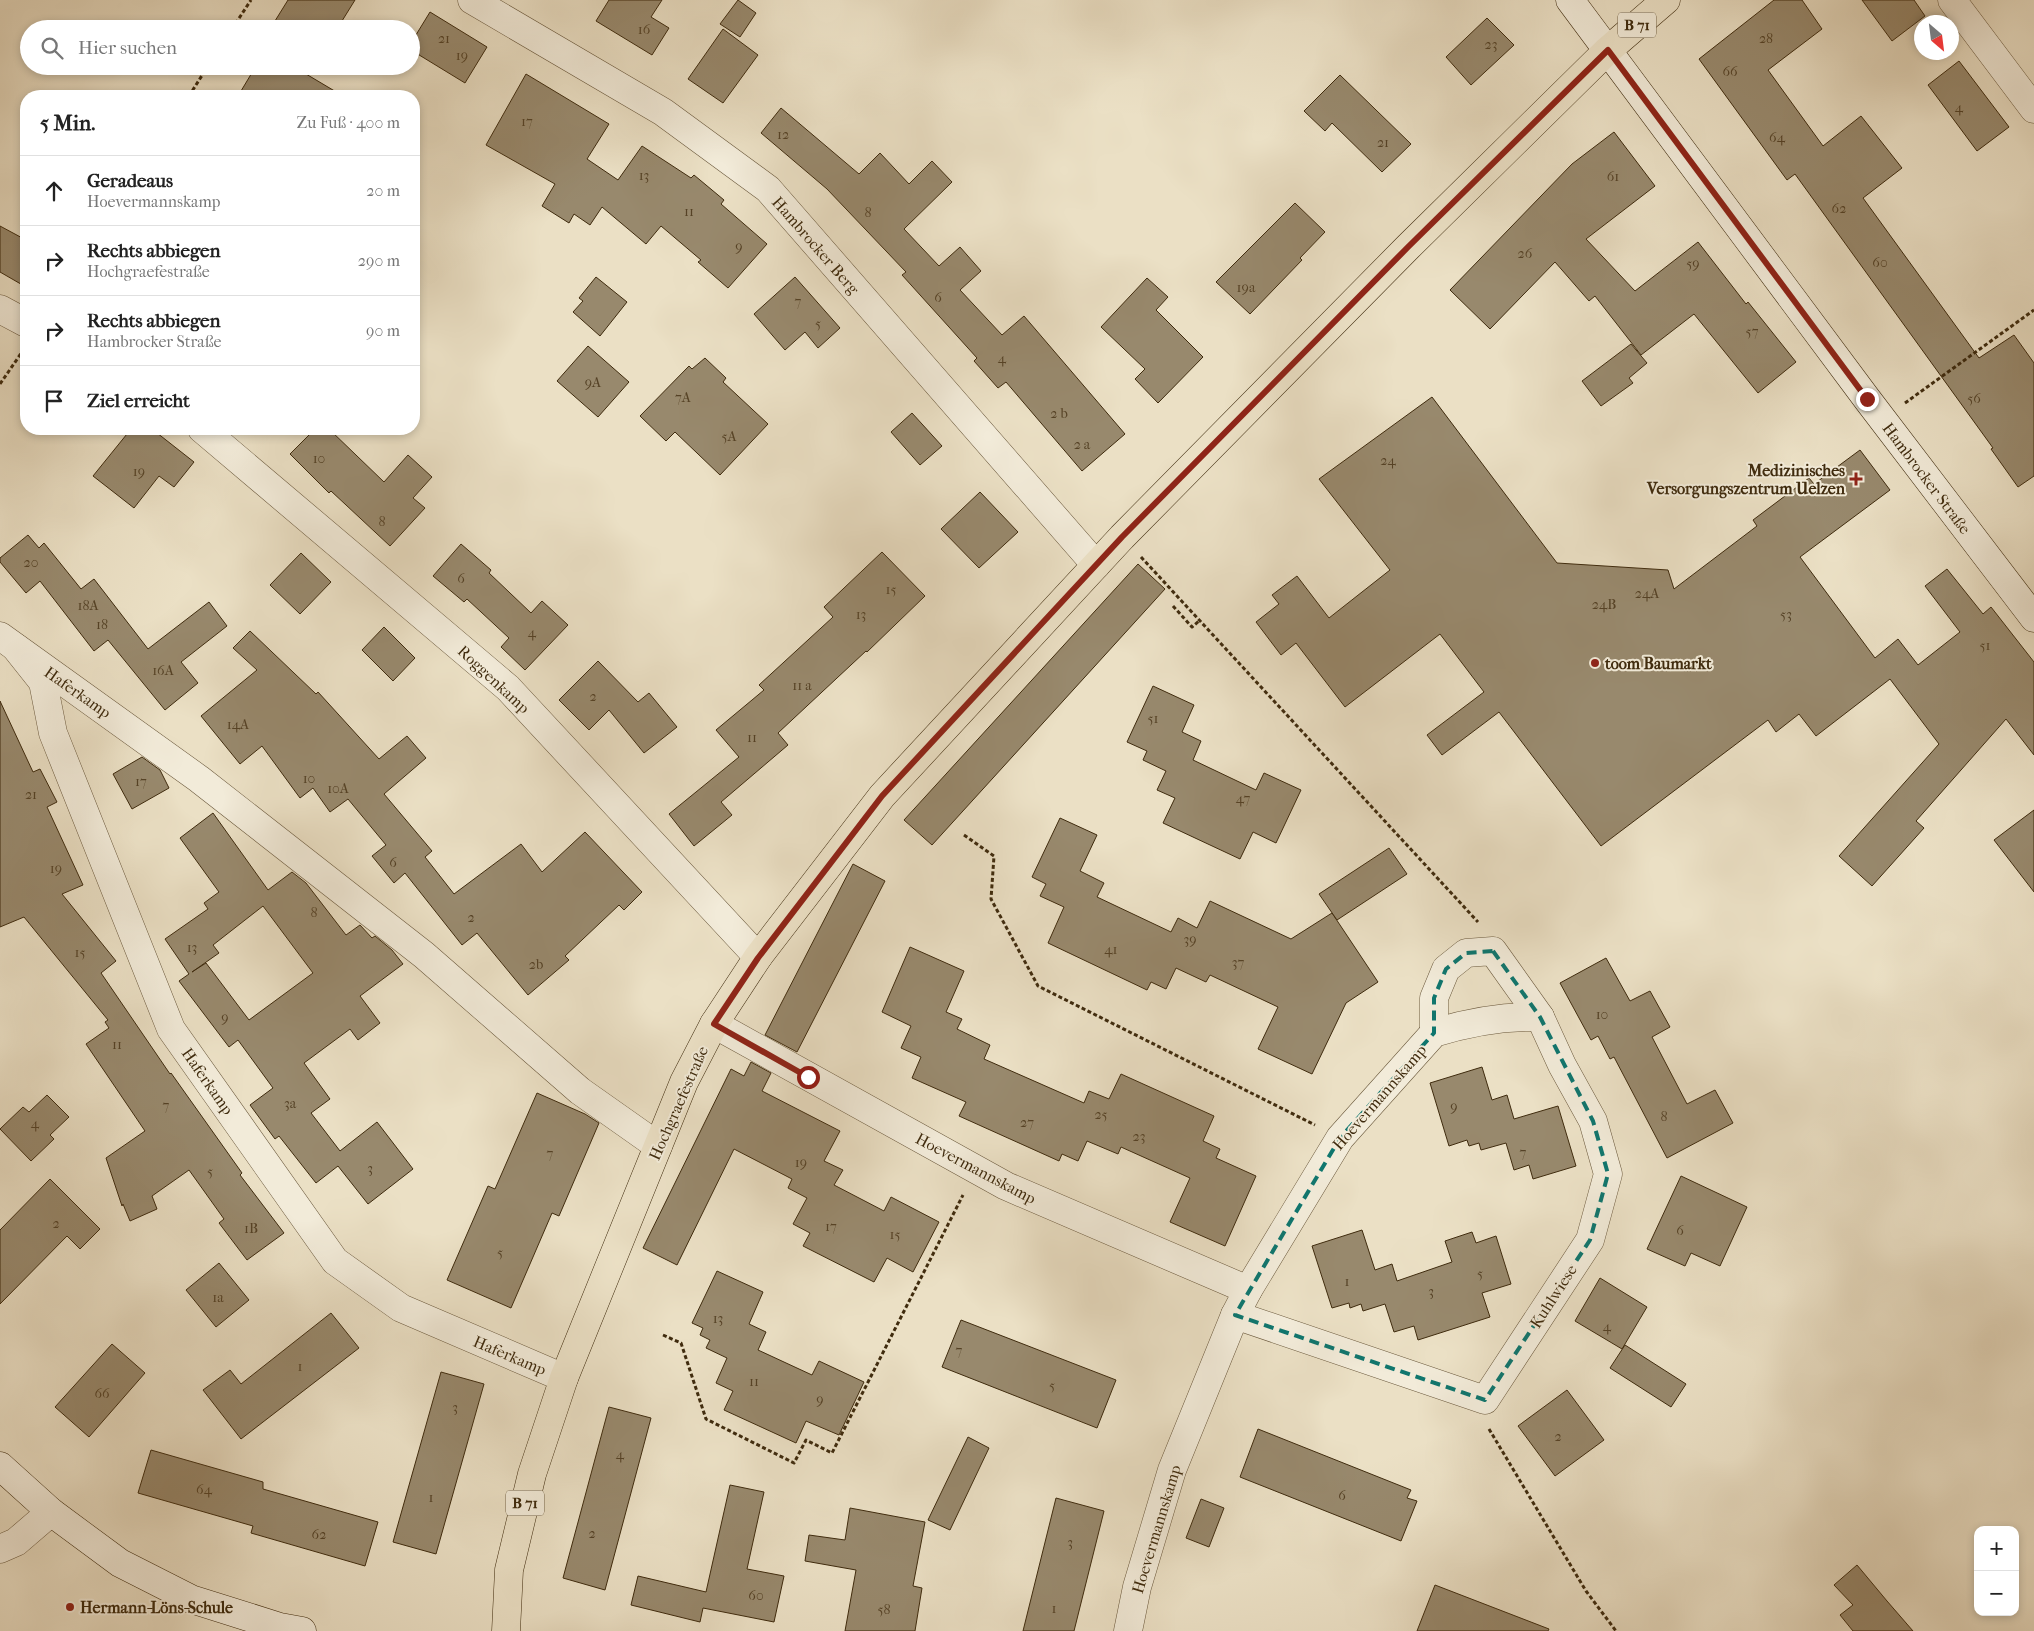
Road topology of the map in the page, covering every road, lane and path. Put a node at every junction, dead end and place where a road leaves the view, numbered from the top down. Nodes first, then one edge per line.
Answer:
1 (251, 0) edge
2 (472, 0) edge
3 (1570, 0) edge
4 (1666, 0) edge
5 (1952, 0) edge
6 (238, 20) edge
7 (1608, 50) junction
8 (202, 75) edge
9 (193, 90) edge
10 (2034, 109) edge
11 (0, 309) edge
12 (2034, 310) edge
13 (20, 320) edge
14 (20, 354) edge
15 (0, 384) edge
16 (1883, 420) junction
17 (209, 435) edge
18 (1122, 537) junction
19 (1096, 565) junction
20 (1173, 606) dead end
21 (2034, 618) edge
22 (1199, 621) junction
23 (8, 642) edge
24 (964, 835) dead end
25 (1493, 951) junction
26 (758, 958) junction
27 (1540, 1018) junction
28 (714, 1024) junction
29 (1434, 1033) junction
30 (1340, 1138) junction
31 (658, 1146) junction
32 (975, 1170) junction
33 (1248, 1290) junction
34 (1235, 1315) junction
35 (663, 1335) dead end
36 (564, 1378) junction
37 (1469, 1395) junction
38 (0, 1466) edge
39 (51, 1512) junction
40 (0, 1549) edge
41 (302, 1631) edge
42 (506, 1631) edge
43 (1128, 1631) edge
44 (1616, 1631) edge

1 - 6 path
2 - 19 street, Hambrocker Berg
3 - 7 street, Hambrocker Straße
4 - 7 main road, Hochgraefestraße / B 71
5 - 10 street
7 - 16 street, Hambrocker Straße
7 - 18 main road, Hochgraefestraße / B 71
8 - 9 path
11 - 13 street
12 - 16 path
14 - 15 path
16 - 21 street, Hambrocker Straße
17 - 26 street, Roggenkamp
18 - 19 main road, Hochgraefestraße / B 71
18 - 22 path
19 - 26 main road, Hochgraefestraße / B 71
20 - 22 path
22 - 25 path
23 - 31 street, Haferkamp
23 - 36 street, Haferkamp
24 - 30 path
25 - 27 street, Kuhlwiese
25 - 29 street, Hoevermannskamp
26 - 28 main road, Hochgraefestraße / B 71
27 - 29 street, Hoevermannskamp
27 - 37 street, Kuhlwiese
28 - 31 main road, Hochgraefestraße / B 71
28 - 32 street, Hoevermannskamp
29 - 30 street, Hoevermannskamp
30 - 33 street, Hoevermannskamp
31 - 36 main road, Hochgraefestraße / B 71
32 - 33 street, Hoevermannskamp
32 - 35 path
33 - 34 street, Hoevermannskamp
34 - 37 street, Kuhlwiese
34 - 43 street, Hoevermannskamp
36 - 42 main road, Hochgraefestraße / B 71
37 - 44 path
38 - 39 street
39 - 40 street
39 - 41 street

